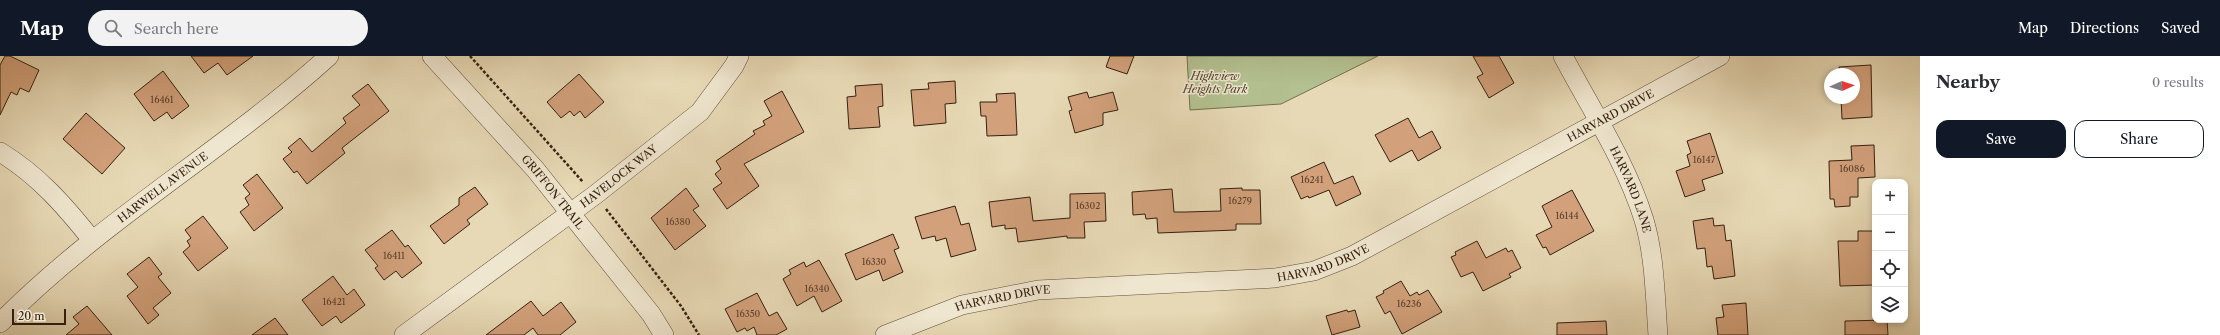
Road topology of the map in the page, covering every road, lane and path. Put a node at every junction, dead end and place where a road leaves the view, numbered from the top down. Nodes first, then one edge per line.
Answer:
1 (329, 56) edge
2 (432, 56) edge
3 (739, 56) edge
4 (1562, 56) edge
5 (1720, 56) edge
6 (1598, 122) junction
7 (0, 152) edge
8 (571, 213) junction
9 (92, 240) junction
10 (0, 323) edge
11 (404, 335) edge
12 (664, 335) edge
13 (885, 335) edge
14 (1658, 335) edge

1 - 9 street, HARWELL AVENUE
2 - 8 street, GRIFFON TRAIL
3 - 8 street, HAVELOCK WAY
4 - 6 street, HARVARD LANE
5 - 6 street, HARVARD DRIVE
6 - 13 street, HARVARD DRIVE
6 - 14 street, HARVARD LANE
7 - 9 street
8 - 11 street, HAVELOCK WAY
8 - 12 street, GRIFFON TRAIL
9 - 10 street, HARWELL AVENUE

